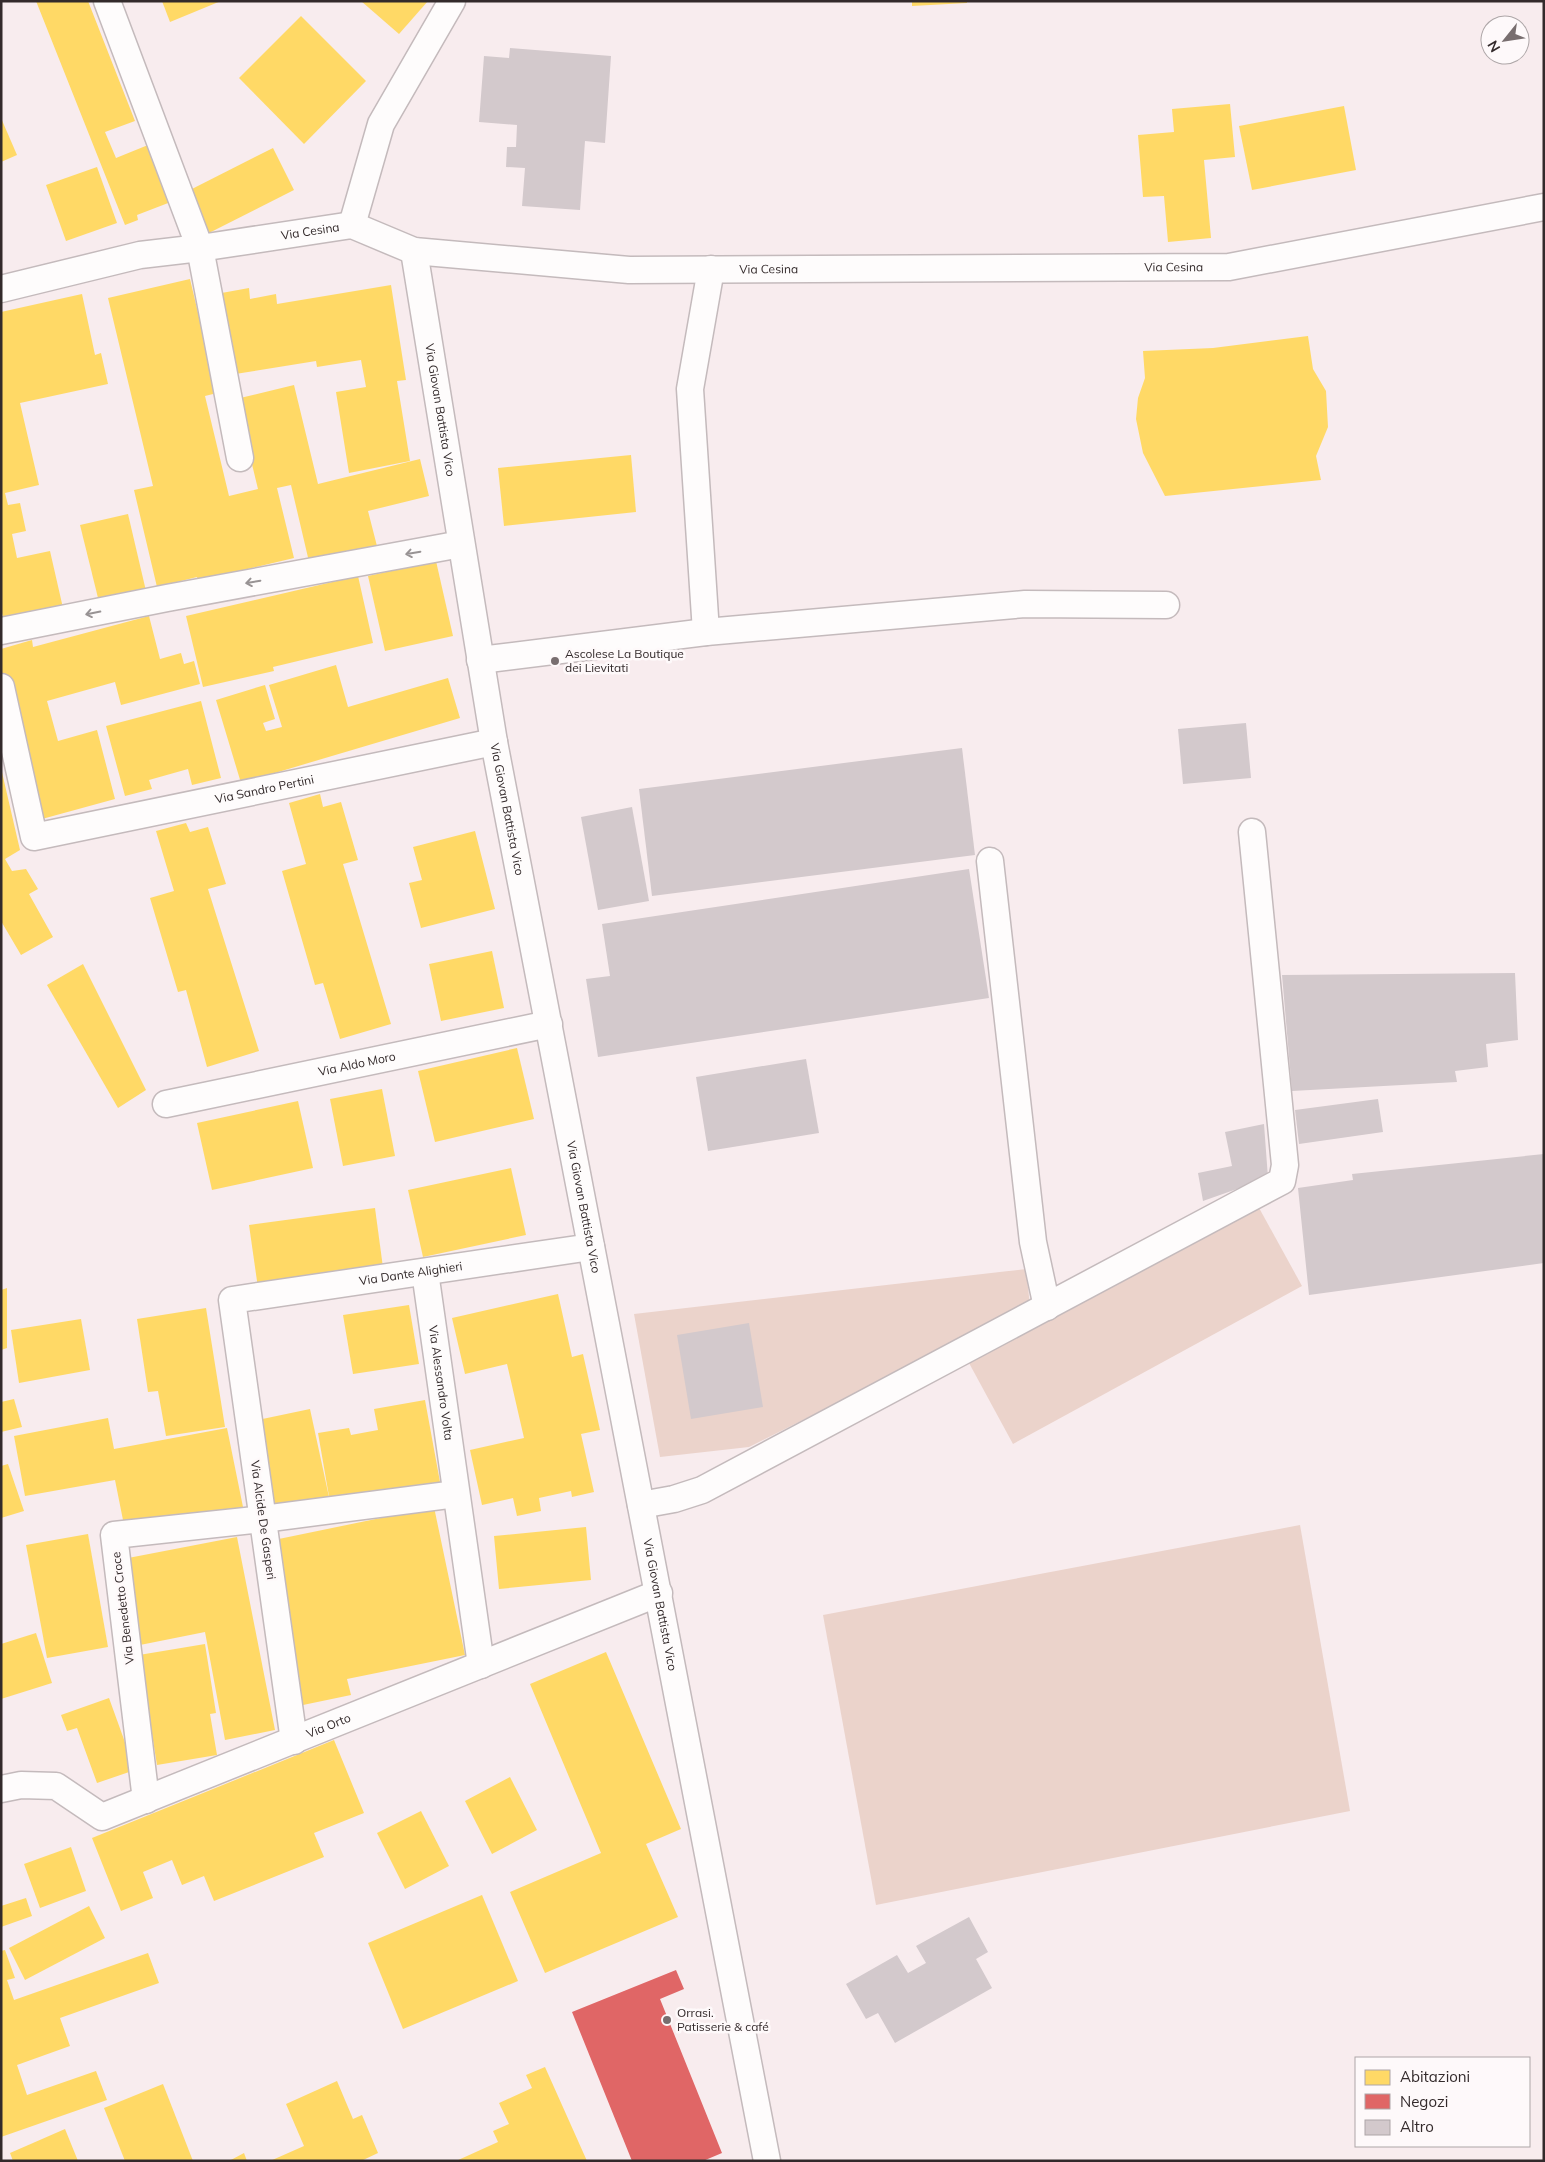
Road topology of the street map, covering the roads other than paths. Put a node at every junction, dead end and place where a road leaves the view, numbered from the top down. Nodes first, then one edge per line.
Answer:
1 (107, 1) edge
2 (452, 1) edge
3 (1544, 207) edge
4 (352, 226) junction
5 (200, 248) junction
6 (414, 252) junction
7 (711, 269) junction
8 (1, 289) edge
9 (240, 458) dead end
10 (461, 544) junction
11 (1166, 605) dead end
12 (1, 631) edge
13 (706, 632) junction
14 (480, 660) junction
15 (1, 687) edge
16 (494, 742) junction
17 (1252, 832) dead end
18 (990, 861) dead end
19 (549, 1024) junction
20 (166, 1104) dead end
21 (591, 1247) junction
22 (425, 1272) junction
23 (232, 1300) joint
24 (1047, 1307) junction
25 (456, 1494) junction
26 (641, 1505) junction
27 (263, 1520) junction
28 (659, 1593) junction
29 (480, 1665) junction
30 (294, 1741) junction
31 (1, 1788) edge
32 (146, 1800) junction
33 (767, 2161) edge

1 - 5 street
2 - 4 street
3 - 7 street, Via Cesina
4 - 5 street, Via Cesina
4 - 6 street, Via Cesina
5 - 8 street, Via Cesina
5 - 9 street
6 - 7 street, Via Cesina
6 - 10 street, Via Giovan Battista Vico
7 - 13 street
10 -> 12 street
10 - 14 street, Via Giovan Battista Vico
11 - 13 street
13 - 14 street
14 - 16 street, Via Giovan Battista Vico
15 - 16 street, Via Sandro Pertini
16 - 19 street, Via Giovan Battista Vico
17 - 24 street
18 - 24 street
19 - 20 street, Via Aldo Moro
19 - 21 street, Via Giovan Battista Vico
21 - 22 street, Via Dante Alighieri
21 - 26 street, Via Giovan Battista Vico
22 - 23 street, Via Dante Alighieri
22 - 25 street, Via Alessandro Volta
23 - 27 street, Via Alcide De Gasperi
24 - 26 street
25 - 27 street
25 - 29 street, Via Alessandro Volta
26 - 28 street, Via Giovan Battista Vico
27 - 30 street, Via Alcide De Gasperi
27 - 32 street, Via Benedetto Croce
28 - 29 street, Via Orto
28 - 33 street, Via Giovan Battista Vico
29 - 30 street, Via Orto
30 - 32 street, Via Orto
31 - 32 street, Via Orto

